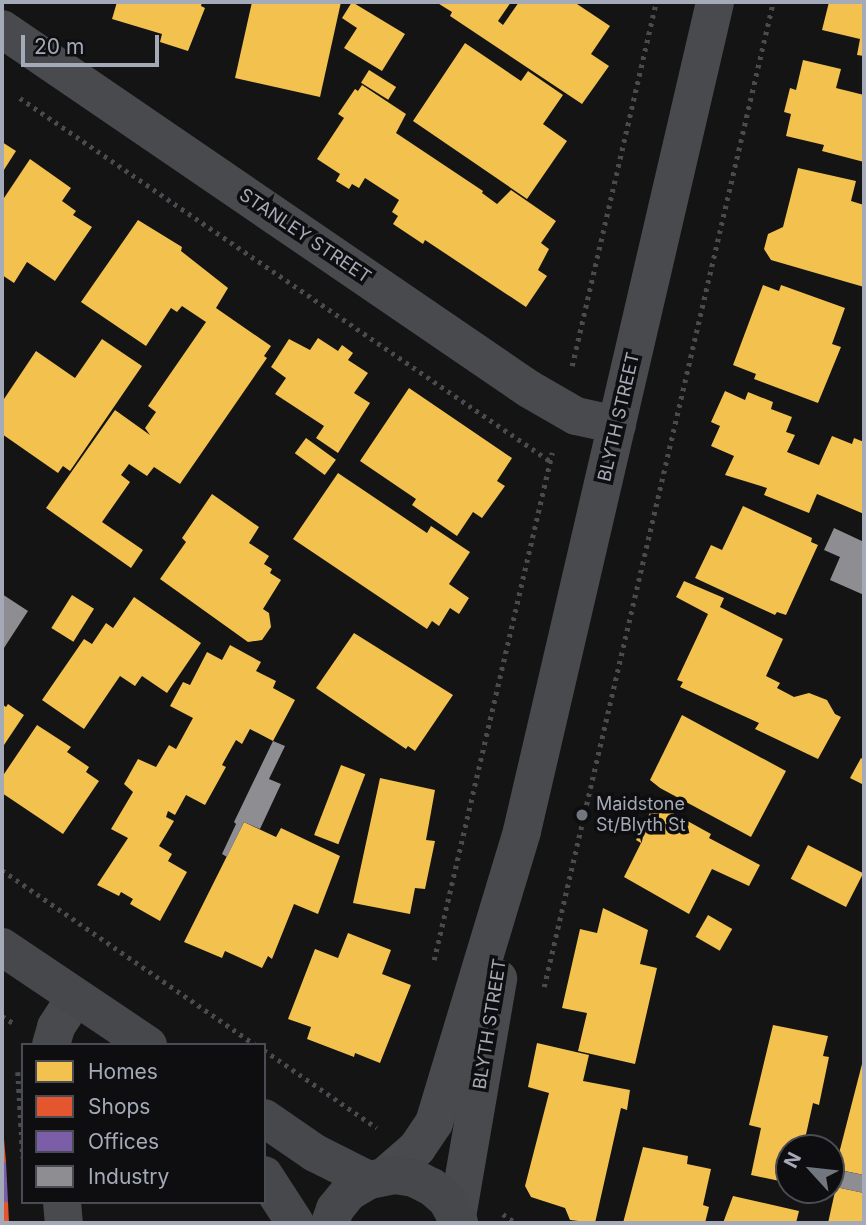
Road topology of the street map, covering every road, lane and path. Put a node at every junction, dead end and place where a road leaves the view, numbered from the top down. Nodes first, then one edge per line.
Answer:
1 (656, 2) edge
2 (715, 2) edge
3 (773, 2) edge
4 (2, 29) edge
5 (13, 94) dead end
6 (562, 408) junction
7 (617, 425) junction
8 (550, 461) junction
9 (522, 831) junction
10 (2, 870) edge
11 (2, 947) edge
12 (432, 968) dead end
13 (542, 996) dead end
14 (75, 998) junction
15 (52, 1043) edge
16 (139, 1043) edge
17 (253, 1043) edge
18 (266, 1051) edge
19 (266, 1119) edge
20 (425, 1138) junction
21 (266, 1178) edge
22 (377, 1178) junction
23 (63, 1204) edge
24 (495, 1209) dead end
25 (458, 1220) edge
26 (64, 1223) edge
27 (295, 1223) edge
28 (330, 1223) edge
29 (516, 1223) edge

1 - 6 path
2 - 7 street, BLYTH STREET
3 - 13 path
4 - 6 street, STANLEY STREET
5 - 8 path
6 - 7 street, STANLEY STREET
6 - 8 path
7 - 9 street, BLYTH STREET
8 - 12 path
9 - 20 street, BLYTH STREET
9 - 25 street, BLYTH STREET
10 - 17 path
11 - 14 main road
14 - 15 street
14 - 16 main road
18 - 20 path
19 - 22 main road
20 - 22 street, BLYTH STREET
21 - 27 main road
22 - 25 main road
22 - 28 main road
23 - 26 street
24 - 29 path

